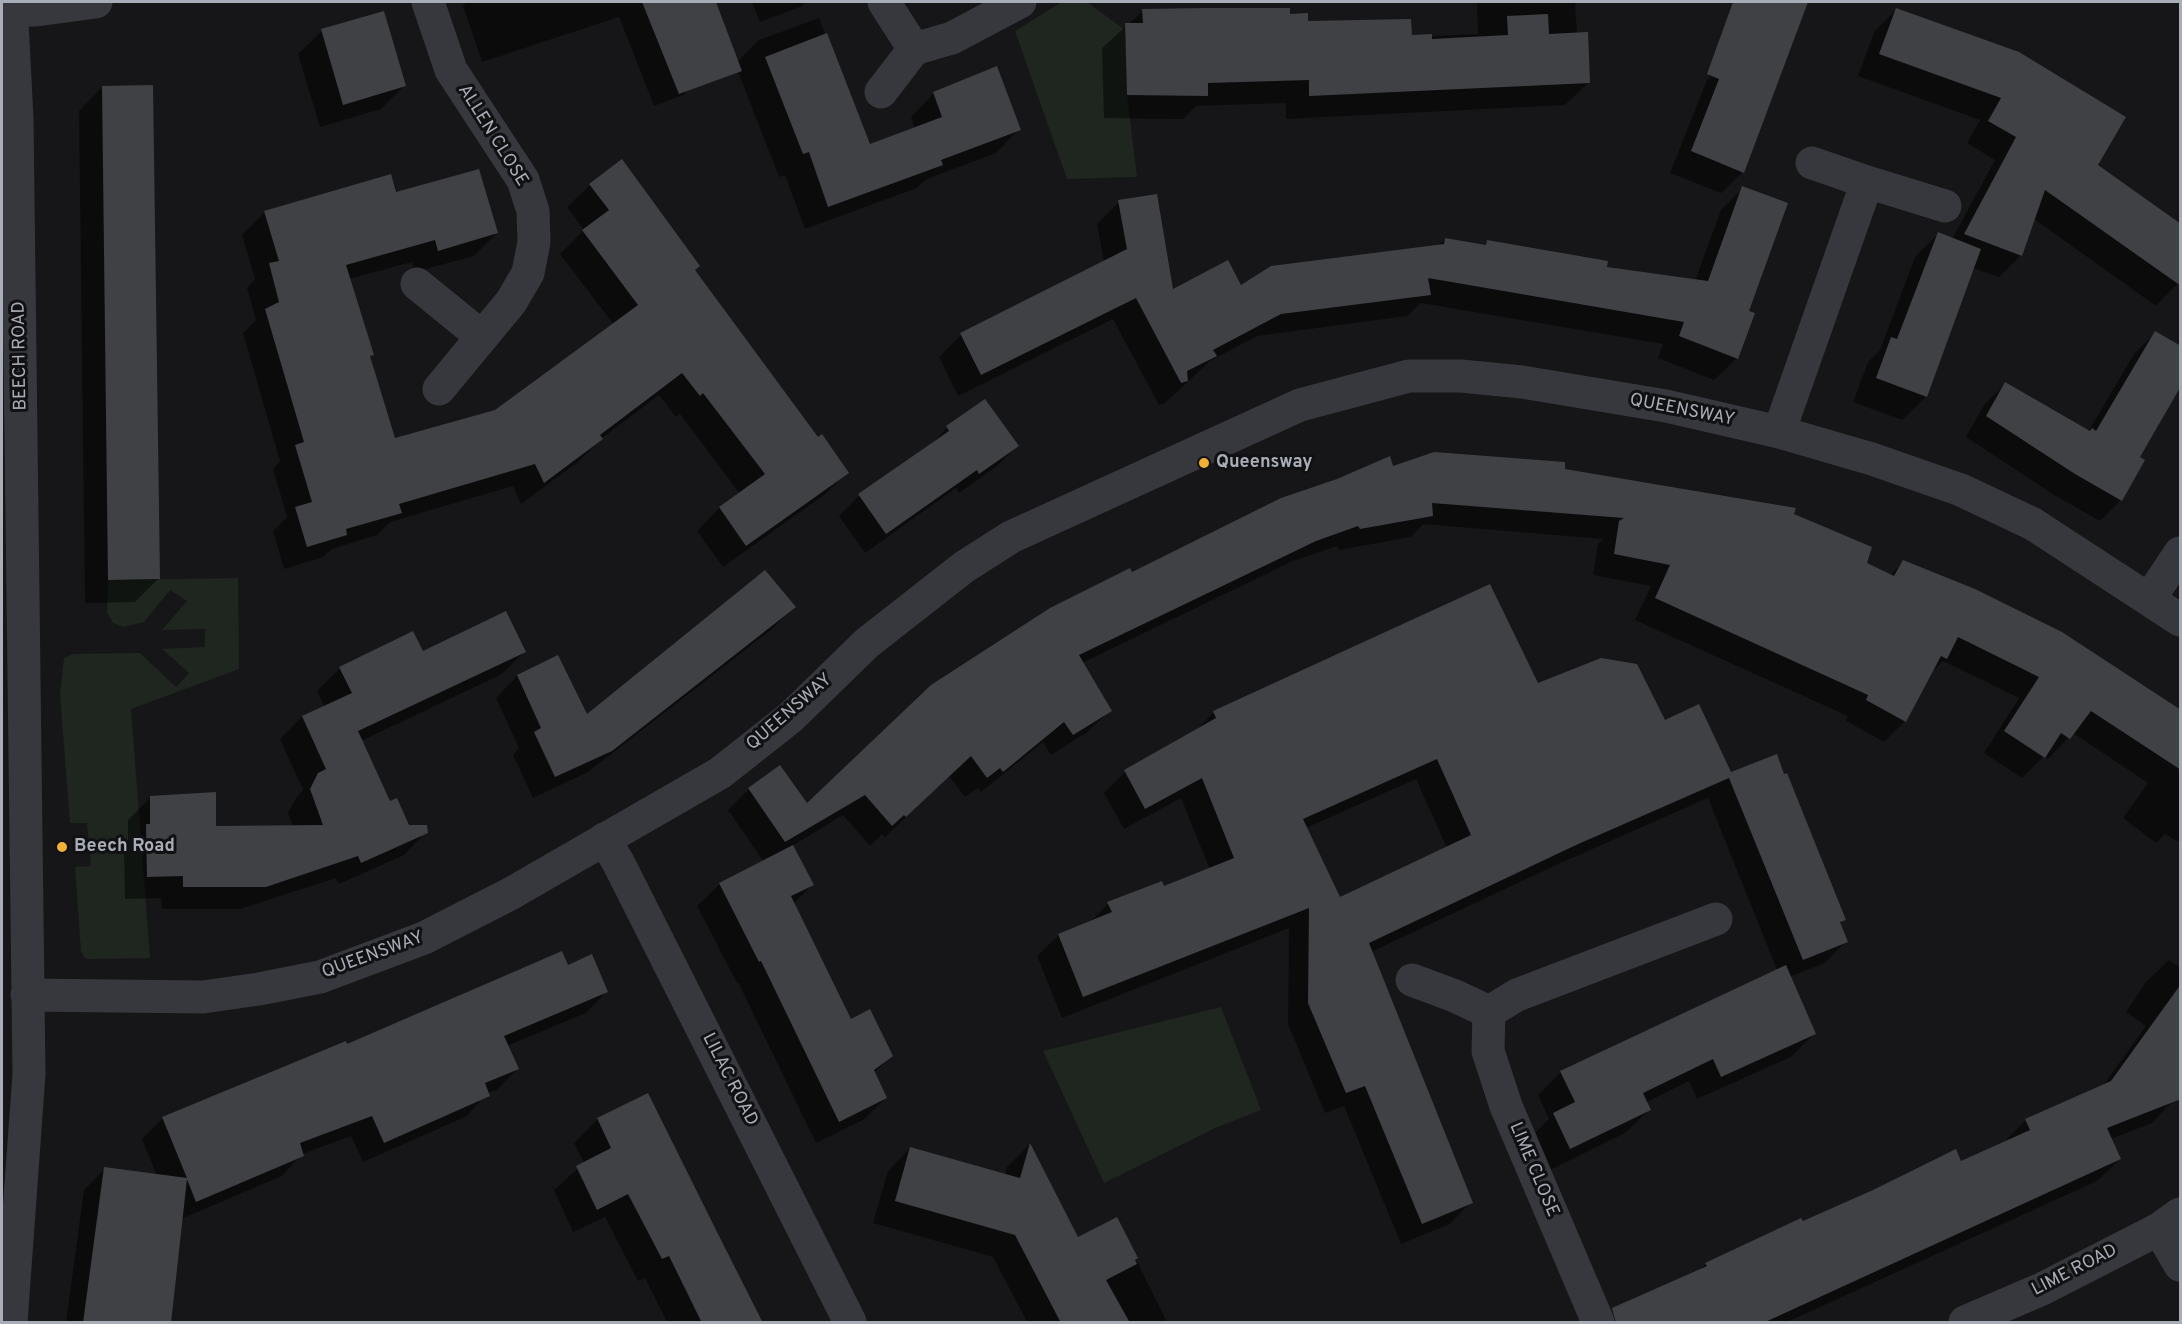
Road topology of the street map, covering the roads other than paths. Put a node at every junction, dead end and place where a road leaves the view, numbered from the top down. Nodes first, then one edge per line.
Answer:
1 (96, 2) edge
2 (428, 2) edge
3 (884, 2) edge
4 (1020, 2) edge
5 (12, 6) edge
6 (914, 49) junction
7 (881, 92) dead end
8 (1812, 163) dead end
9 (1867, 182) junction
10 (1945, 206) dead end
11 (417, 284) dead end
12 (481, 336) junction
13 (439, 389) dead end
14 (1779, 432) junction
15 (12, 518) edge
16 (2181, 553) edge
17 (2150, 598) junction
18 (2181, 620) edge
19 (604, 839) junction
20 (1716, 919) dead end
21 (1412, 981) dead end
22 (27, 995) junction
23 (1489, 1012) junction
24 (15, 1073) edge
25 (2170, 1221) edge
26 (2181, 1265) edge
27 (11, 1323) edge
28 (850, 1323) edge
29 (1598, 1323) edge
30 (1965, 1323) edge

1 - 5 street
2 - 12 street, ALLEN CLOSE
3 - 6 street
4 - 6 street
5 - 15 street, BEECH ROAD
6 - 7 street
8 - 9 street
9 - 10 street
9 - 14 street
11 - 12 street
12 - 13 street, ALLEN CLOSE
14 - 17 street, QUEENSWAY
14 - 19 street, QUEENSWAY
15 - 22 street, BEECH ROAD
16 - 17 street
17 - 18 street, QUEENSWAY
19 - 22 street, QUEENSWAY
19 - 28 street, LILAC ROAD
20 - 23 street
21 - 23 street
22 - 24 street, BEECH ROAD
23 - 29 street, LIME CLOSE
24 - 27 street, BEECH ROAD
25 - 26 street
25 - 30 street, LIME ROAD

